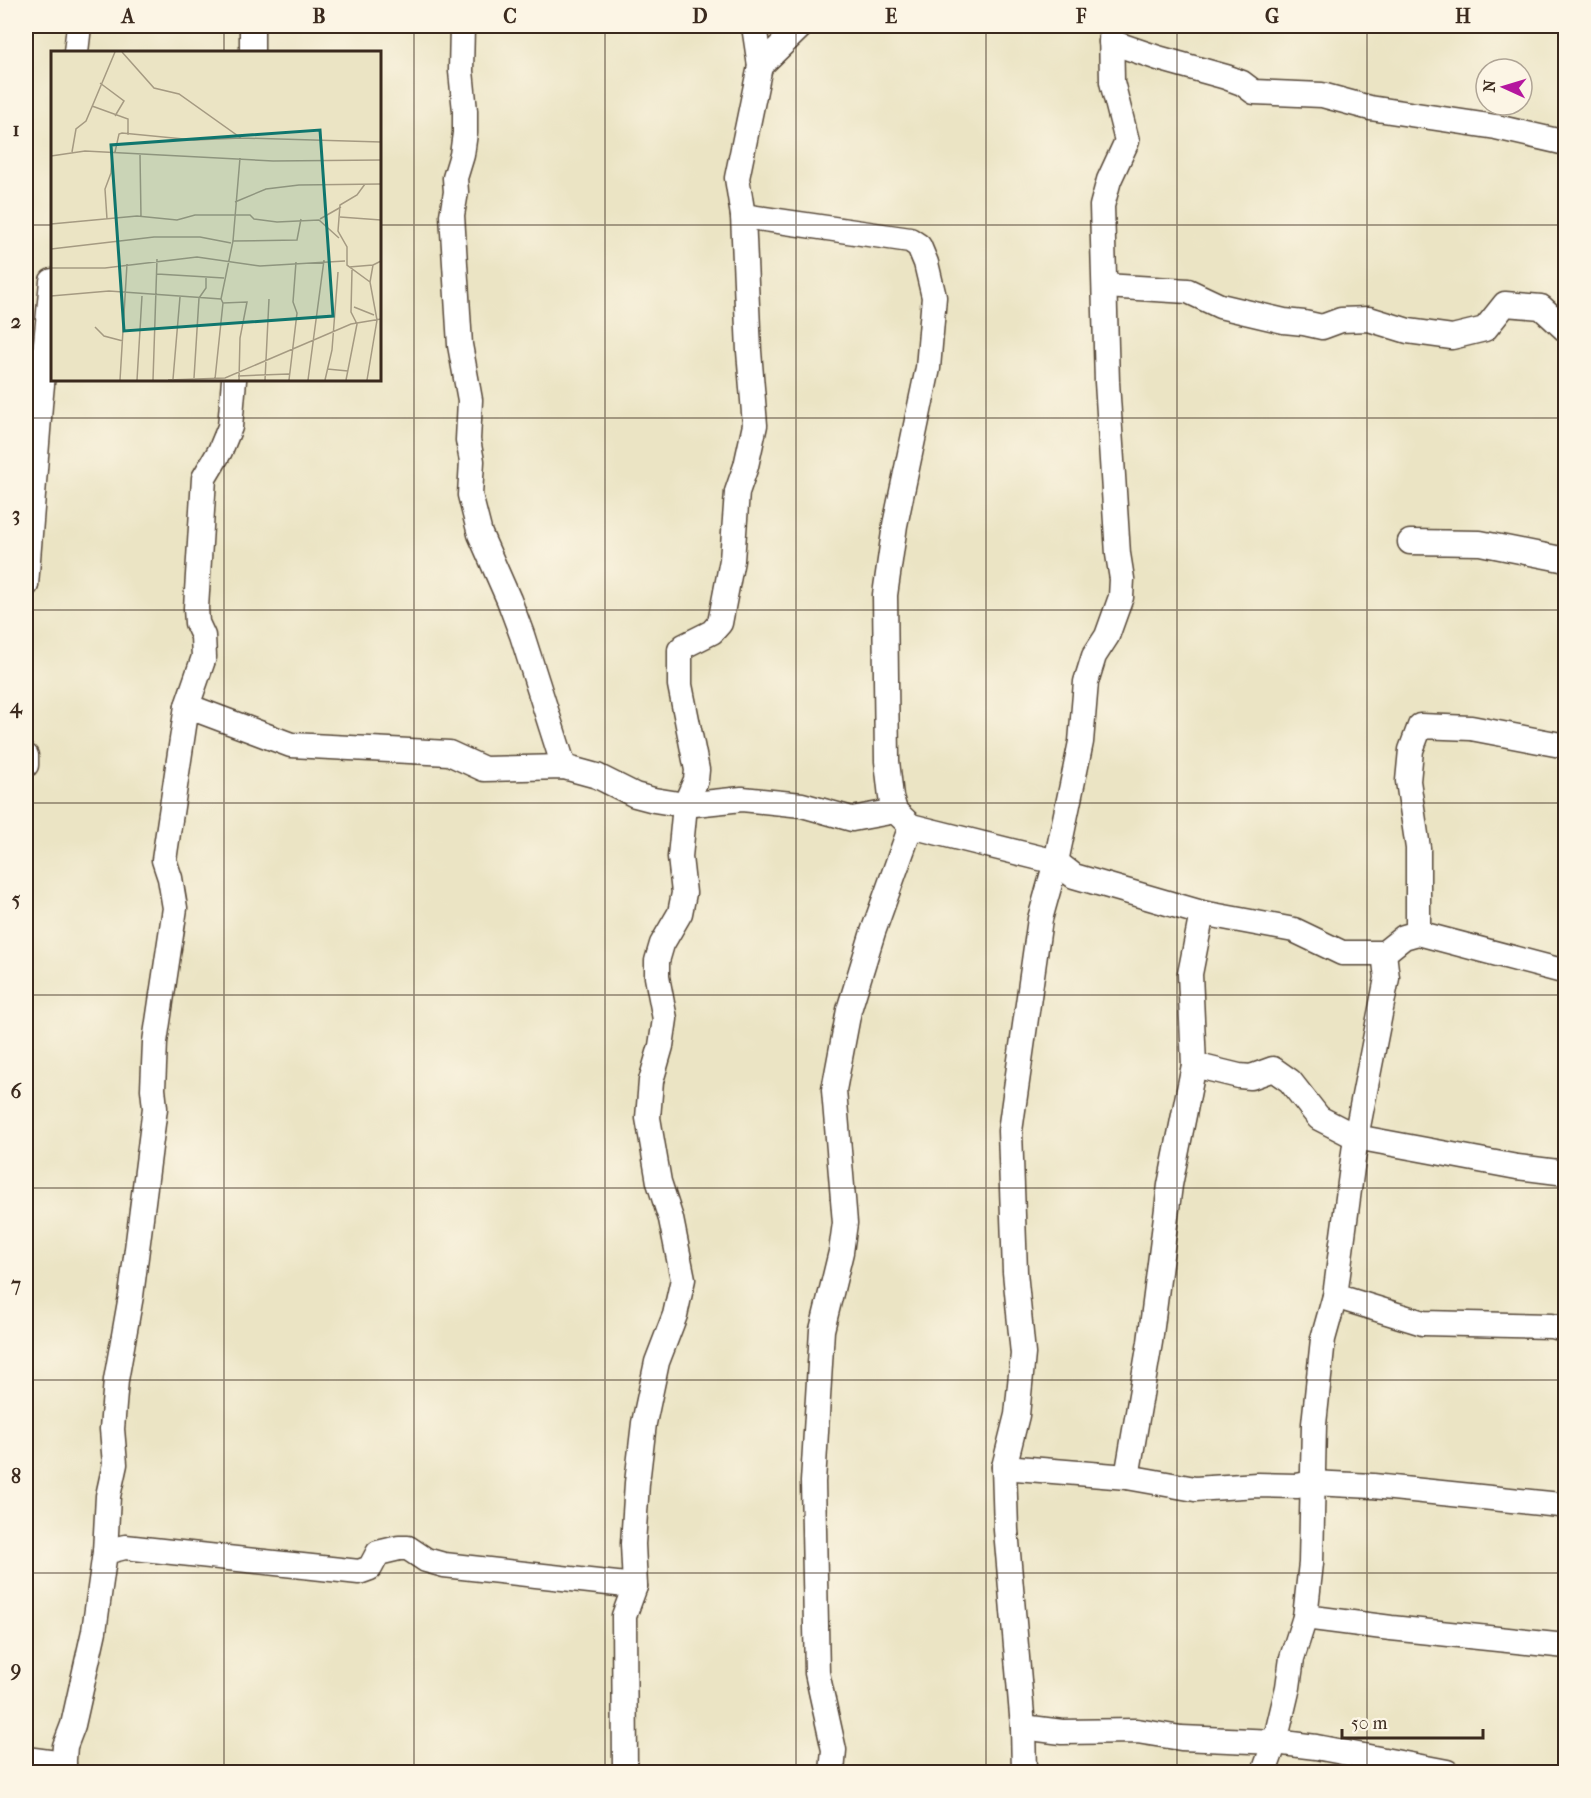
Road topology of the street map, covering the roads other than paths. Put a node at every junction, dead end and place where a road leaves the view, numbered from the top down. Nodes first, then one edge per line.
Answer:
1 (79, 26) edge
2 (252, 26) edge
3 (462, 26) edge
4 (754, 26) edge
5 (801, 26) edge
6 (1111, 34) edge
7 (76, 51) edge
8 (252, 51) edge
9 (760, 66) junction
10 (1566, 142) edge
11 (743, 216) junction
12 (1105, 286) junction
13 (51, 291) edge
14 (1566, 330) edge
15 (234, 381) edge
16 (1410, 542) dead end
17 (1566, 560) edge
18 (26, 585) edge
19 (187, 706) junction
20 (1566, 746) edge
21 (26, 756) edge
22 (26, 765) edge
23 (564, 767) junction
24 (685, 805) junction
25 (903, 818) junction
26 (1056, 862) junction
27 (1202, 913) junction
28 (1418, 933) junction
29 (1384, 953) junction
30 (1566, 972) edge
31 (1194, 1065) junction
32 (1356, 1137) junction
33 (1566, 1173) edge
34 (1335, 1296) junction
35 (1566, 1329) edge
36 (1004, 1467) junction
37 (1127, 1477) junction
38 (1312, 1483) junction
39 (1566, 1508) edge
40 (105, 1552) junction
41 (635, 1586) junction
42 (1305, 1617) junction
43 (1566, 1646) edge
44 (1023, 1727) junction
45 (1275, 1742) junction
46 (26, 1759) edge
47 (63, 1768) edge
48 (625, 1773) edge
49 (832, 1773) edge
50 (1024, 1773) edge
51 (1264, 1773) edge
52 (1447, 1773) edge

1 - 7 street
2 - 8 street
3 - 23 street
4 - 9 street
5 - 9 street
6 - 10 street
6 - 12 street
9 - 11 street
11 - 24 street
11 - 25 street
12 - 14 street
12 - 26 street
13 - 18 street
15 - 19 street
16 - 17 street
19 - 23 street
19 - 40 street
20 - 28 street
21 - 22 street
23 - 24 street
24 - 25 street
24 - 41 street
25 - 26 street
25 - 49 street
26 - 27 street
26 - 36 street
27 - 29 street
27 - 31 street
28 - 29 street
28 - 30 street
29 - 32 street
31 - 32 street
31 - 37 street
32 - 33 street
32 - 34 street
34 - 35 street
34 - 38 street
36 - 37 street
36 - 44 street
37 - 38 street
38 - 39 street
38 - 42 street
40 - 41 street
40 - 47 street
41 - 48 street
42 - 43 street
42 - 45 street
44 - 45 street
44 - 50 street
45 - 51 street
45 - 52 street
46 - 47 street

